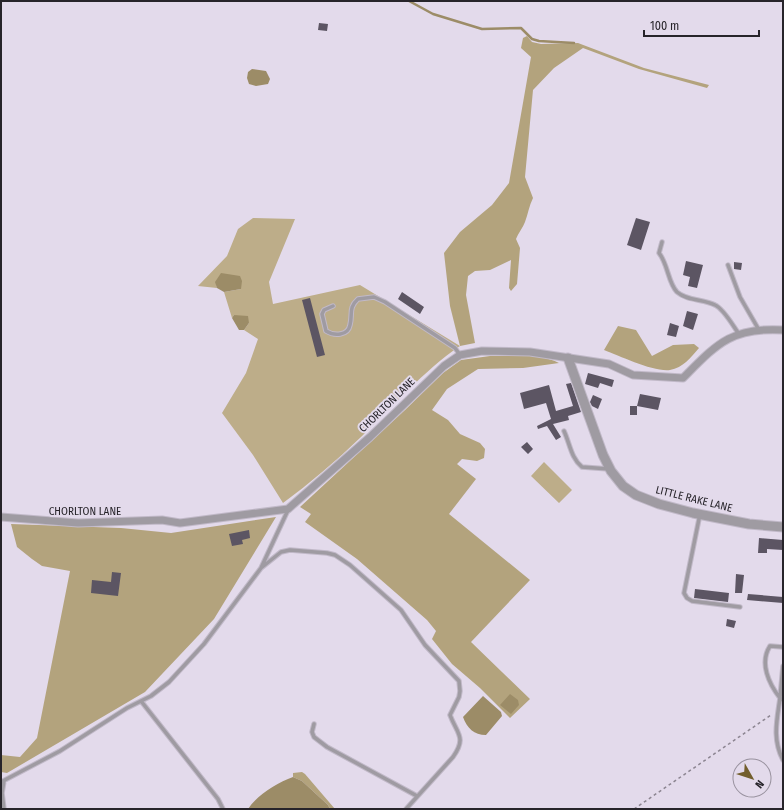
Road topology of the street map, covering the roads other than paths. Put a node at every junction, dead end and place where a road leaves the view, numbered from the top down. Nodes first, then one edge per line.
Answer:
1 (662, 242) dead end
2 (728, 265) dead end
3 (333, 306) dead end
4 (759, 330) junction
5 (783, 330) edge
6 (739, 334) junction
7 (460, 355) junction
8 (568, 358) junction
9 (564, 431) dead end
10 (610, 469) junction
11 (288, 508) junction
12 (700, 514) junction
13 (1, 517) edge
14 (783, 527) edge
15 (261, 568) junction
16 (740, 607) dead end
17 (783, 647) edge
18 (783, 666) edge
19 (781, 699) edge
20 (141, 701) junction
21 (314, 724) dead end
22 (783, 760) edge
23 (2, 781) edge
24 (417, 796) junction
25 (4, 809) edge
26 (223, 809) edge
27 (406, 809) edge

1 - 6 lane
2 - 4 lane
3 - 7 lane
4 - 5 street, CHORLTON LANE
4 - 6 street, CHORLTON LANE
6 - 8 street, CHORLTON LANE
7 - 8 street, CHORLTON LANE
7 - 11 street, CHORLTON LANE
8 - 10 street, LITTLE RAKE LANE
9 - 10 lane
10 - 12 street, LITTLE RAKE LANE
11 - 13 street, CHORLTON LANE
11 - 15 lane
12 - 14 street, LITTLE RAKE LANE
12 - 16 lane
15 - 20 lane
15 - 24 lane
17 - 19 lane
18 - 19 lane
19 - 22 lane
20 - 23 lane
20 - 26 lane
21 - 24 lane
23 - 25 lane
24 - 27 lane

